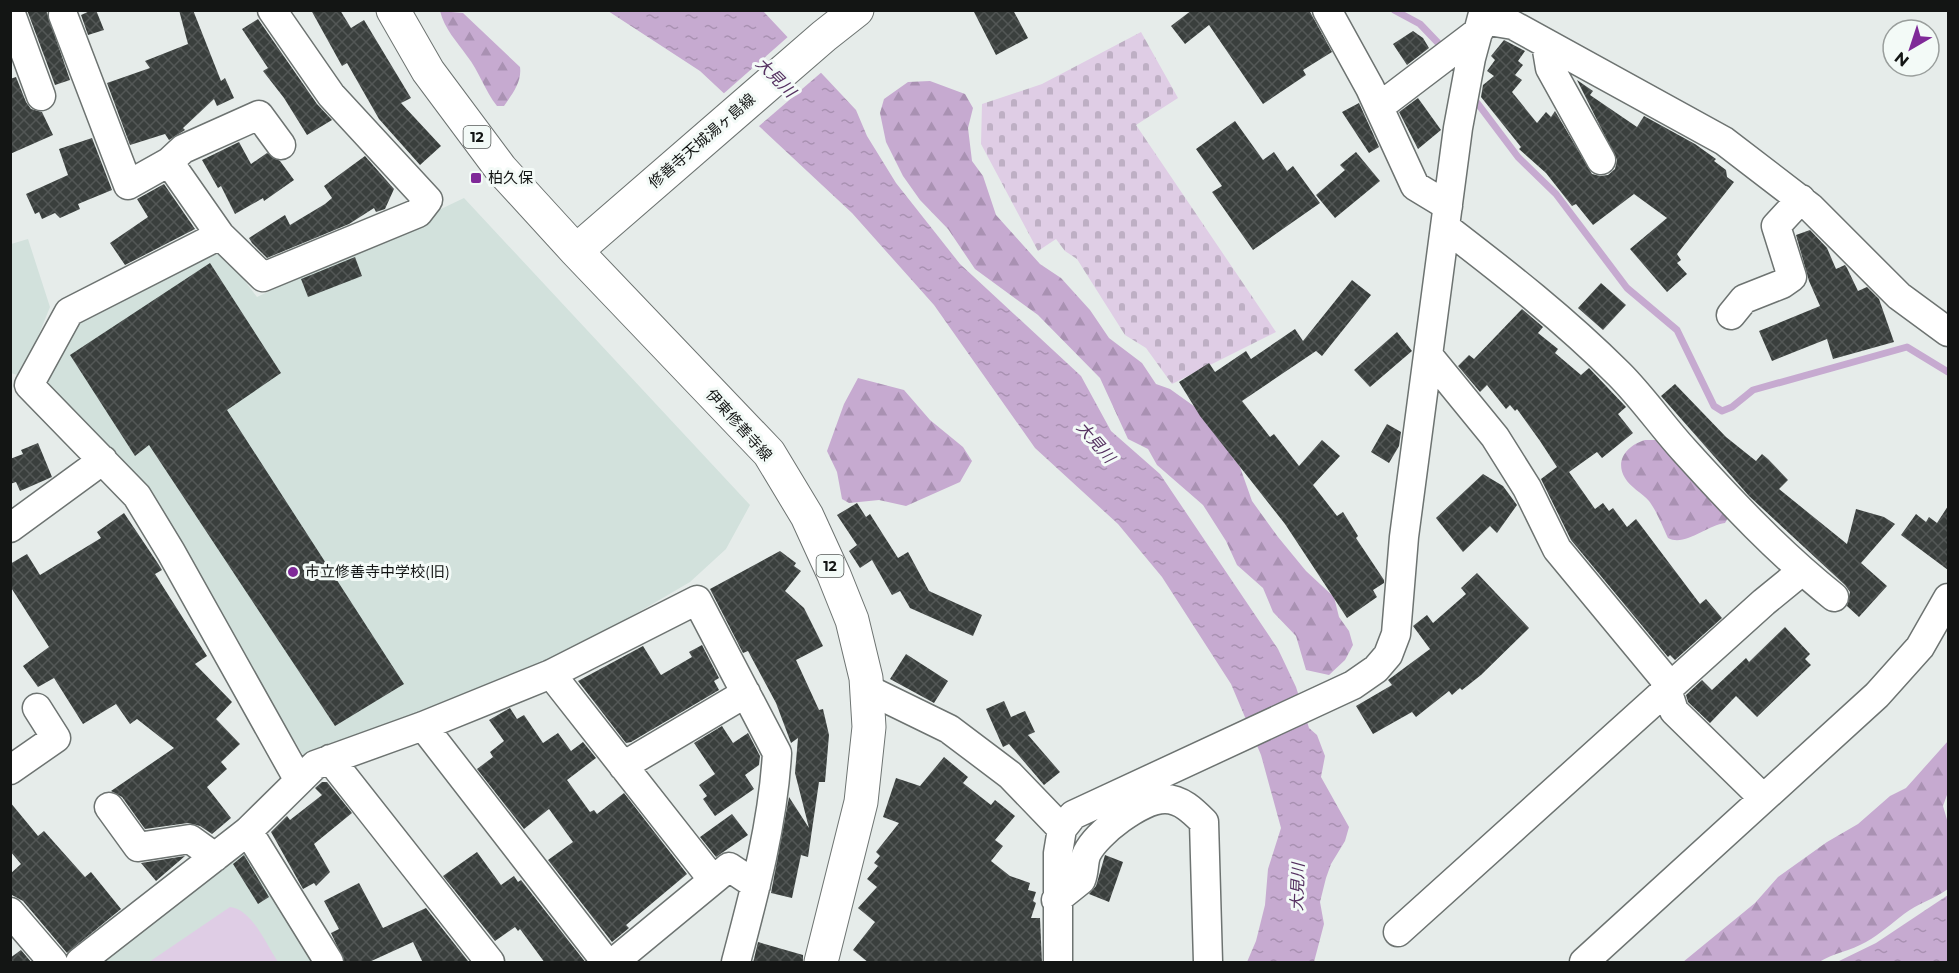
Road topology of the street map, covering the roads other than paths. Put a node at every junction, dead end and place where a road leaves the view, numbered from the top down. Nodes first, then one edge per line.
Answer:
1 (272, 10) edge
2 (393, 10) edge
3 (857, 10) edge
4 (1327, 10) edge
5 (68, 13) edge
6 (1482, 20) edge
7 (15, 21) edge
8 (1546, 44) junction
9 (42, 96) dead end
10 (1379, 107) junction
11 (281, 145) dead end
12 (1601, 160) dead end
13 (169, 162) junction
14 (1801, 199) junction
15 (1446, 216) junction
16 (220, 234) junction
17 (576, 251) junction
18 (1731, 315) dead end
19 (1948, 332) edge
20 (1428, 355) junction
21 (103, 460) junction
22 (10, 528) edge
23 (1802, 571) junction
24 (1834, 597) dead end
25 (1948, 598) edge
26 (551, 674) junction
27 (867, 689) junction
28 (1667, 691) junction
29 (746, 693) junction
30 (37, 708) dead end
31 (423, 726) junction
32 (330, 759) junction
33 (623, 765) junction
34 (10, 770) edge
35 (298, 779) junction
36 (1763, 798) junction
37 (109, 807) dead end
38 (1062, 829) junction
39 (248, 831) junction
40 (215, 857) junction
41 (713, 880) junction
42 (756, 885) junction
43 (1056, 900) junction
44 (10, 912) edge
45 (1398, 932) dead end
46 (53, 963) edge
47 (80, 963) edge
48 (329, 963) edge
49 (490, 963) edge
50 (606, 963) edge
51 (614, 963) edge
52 (736, 963) edge
53 (821, 963) edge
54 (1058, 963) edge
55 (1208, 963) edge
56 (1584, 963) edge

1 - 16 street
2 - 17 main road, 伊東修善寺線 / 12
3 - 17 main road, 修善寺天城湯ヶ島線
4 - 10 street
5 - 7 street
5 - 13 street
6 - 8 street
6 - 10 street
6 - 15 street
7 - 9 street
8 - 12 street
8 - 14 street
10 - 15 street
11 - 13 street
13 - 16 street
14 - 18 street
14 - 19 street
15 - 20 street
15 - 23 street
16 - 21 street
17 - 27 main road, 伊東修善寺線 / 12
20 - 28 street
20 - 38 street
21 - 22 street
21 - 35 street
23 - 24 street
23 - 28 street
25 - 36 street
26 - 29 street
26 - 31 street
26 - 33 street
27 - 38 street
27 - 53 main road, 伊東修善寺線 / 12
28 - 36 street
28 - 45 street
29 - 33 street
29 - 42 street
30 - 34 street
31 - 32 street
31 - 50 street
32 - 35 street
32 - 49 street
33 - 41 street
35 - 39 street
36 - 56 street
37 - 40 street
38 - 43 street
39 - 40 street
39 - 48 street
40 - 47 street
41 - 42 street
41 - 51 street
42 - 52 street
43 - 54 street
43 - 55 street
44 - 46 street

